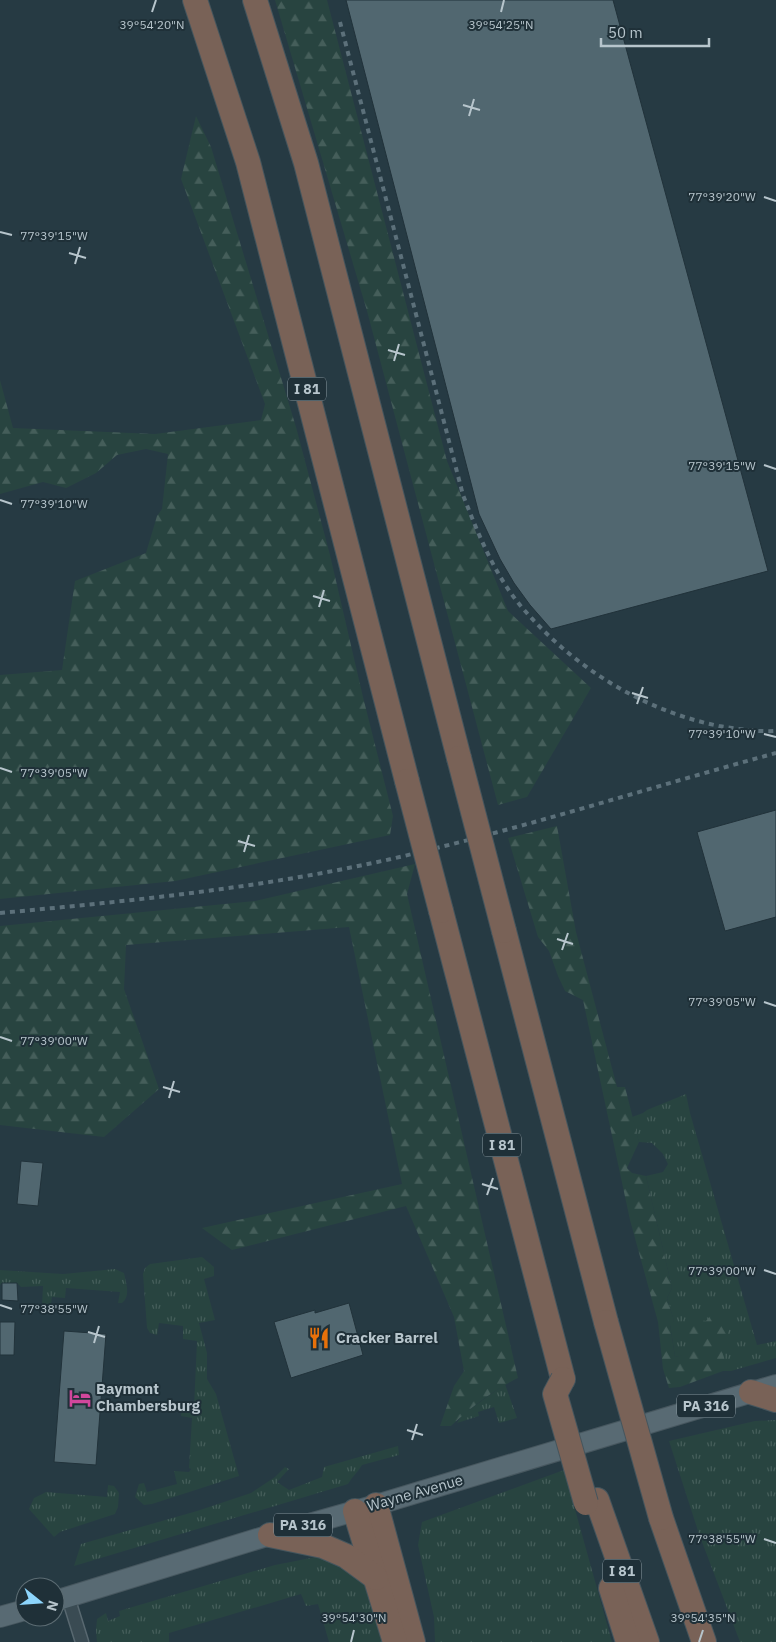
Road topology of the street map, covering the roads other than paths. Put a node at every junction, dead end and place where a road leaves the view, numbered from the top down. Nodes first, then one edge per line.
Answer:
1 (194, 0) edge
2 (255, 0) edge
3 (776, 1385) edge
4 (752, 1392) junction
5 (776, 1400) edge
6 (592, 1502) junction
7 (366, 1508) junction
8 (270, 1535) junction
9 (376, 1578) junction
10 (65, 1598) edge
11 (65, 1605) edge
12 (15, 1613) edge
13 (0, 1617) edge
14 (82, 1642) edge
15 (395, 1642) edge
16 (413, 1642) edge
17 (628, 1642) edge
18 (647, 1642) edge
19 (704, 1642) edge

1 - 6 highway, I 81, bridge
2 - 19 highway, bridge
3 - 4 main road, Wayne Avenue / PA 316
4 - 5 highway
4 - 7 main road, Wayne Avenue / PA 316
6 - 17 highway
6 - 18 highway, I 81
7 - 8 main road, Wayne Avenue / PA 316
7 - 9 highway
7 - 16 highway
8 - 9 highway
8 - 10 main road, Wayne Avenue / PA 316
9 - 15 highway
11 - 14 street
12 - 13 main road

